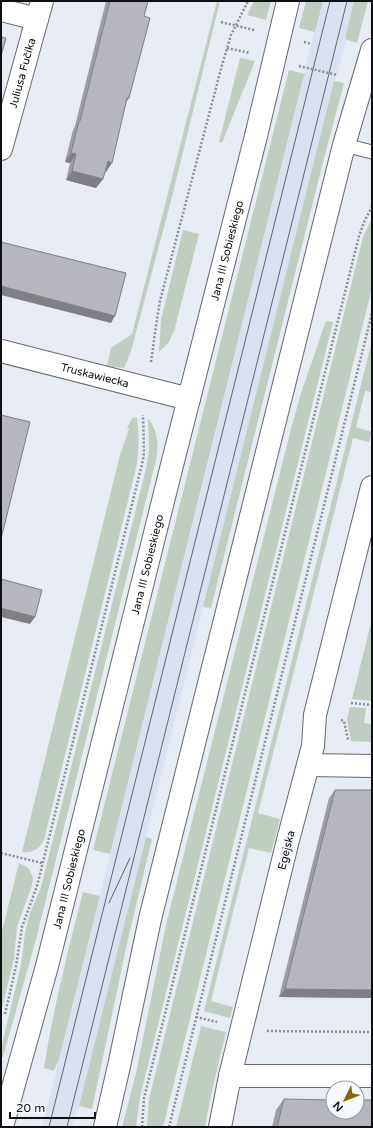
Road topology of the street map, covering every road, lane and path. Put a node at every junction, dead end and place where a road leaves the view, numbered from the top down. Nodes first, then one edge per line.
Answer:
1 (248, 1) edge
2 (288, 1) edge
3 (1, 10) edge
4 (40, 10) edge
5 (221, 22) dead end
6 (235, 25) junction
7 (260, 32) dead end
8 (227, 48) junction
9 (372, 50) edge
10 (253, 54) dead end
11 (294, 64) dead end
12 (342, 76) dead end
13 (344, 145) junction
14 (1, 149) edge
15 (372, 152) edge
16 (372, 207) edge
17 (372, 313) edge
18 (1, 351) edge
19 (151, 362) dead end
20 (189, 399) junction
21 (143, 412) dead end
22 (372, 487) edge
23 (351, 703) dead end
24 (372, 705) edge
25 (309, 765) junction
26 (372, 766) edge
27 (1, 853) edge
28 (42, 863) junction
29 (196, 1017) junction
30 (3, 1020) dead end
31 (222, 1023) dead end
32 (261, 1031) dead end
33 (372, 1032) edge
34 (230, 1076) junction
35 (372, 1076) edge
36 (2, 1127) edge
37 (105, 1127) edge
38 (142, 1127) edge
39 (169, 1127) edge
40 (220, 1127) edge

1 - 6 path
2 - 20 main road, Jana III Sobieskiego
3 - 4 main road, Juliusa Fučíka
4 - 14 main road, Juliusa Fučíka
5 - 6 path
6 - 7 path
6 - 8 path
8 - 10 path
8 - 19 path
9 - 13 main road
11 - 12 path
13 - 15 lane
13 - 37 main road
16 - 38 path
17 - 29 path
18 - 20 main road, Truskawiecka
20 - 36 main road, Jana III Sobieskiego
21 - 28 path
22 - 25 main road, Egejska
23 - 24 path
25 - 26 main road
25 - 34 main road, Egejska
27 - 28 path
28 - 30 path
29 - 31 path
29 - 39 path
32 - 33 path
34 - 35 main road
34 - 40 main road, Egejska

